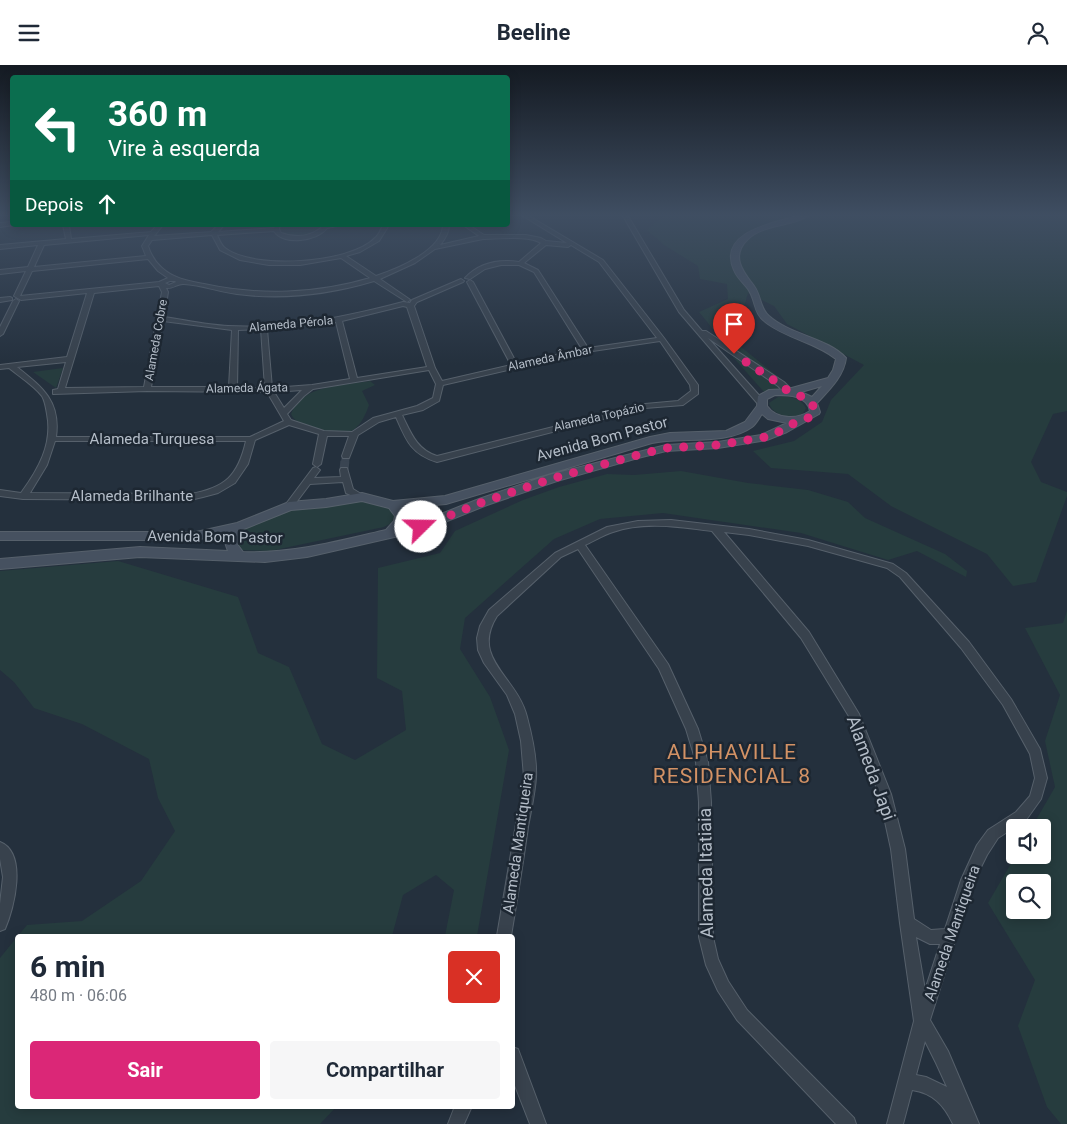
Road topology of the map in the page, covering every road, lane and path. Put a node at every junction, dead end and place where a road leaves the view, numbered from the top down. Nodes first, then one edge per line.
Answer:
1 (32, 265) edge
2 (66, 265) edge
3 (154, 265) edge
4 (357, 265) edge
5 (404, 265) edge
6 (487, 265) edge
7 (523, 265) edge
8 (606, 265) edge
9 (654, 265) edge
10 (736, 265) edge
11 (30, 269) junction
12 (0, 272) edge
13 (376, 278) junction
14 (469, 280) junction
15 (173, 281) junction
16 (162, 287) junction
17 (91, 291) junction
18 (16, 298) junction
19 (0, 300) edge
20 (408, 302) junction
21 (160, 319) junction
22 (339, 320) junction
23 (177, 322) junction
24 (693, 324) junction
25 (264, 327) junction
26 (158, 328) junction
27 (235, 328) junction
28 (0, 332) edge
29 (662, 339) junction
30 (586, 350) junction
31 (70, 359) junction
32 (514, 365) junction
33 (11, 366) junction
34 (0, 367) edge
35 (431, 368) junction
36 (354, 380) junction
37 (832, 380) junction
38 (440, 384) junction
39 (312, 387) junction
40 (147, 389) junction
41 (233, 389) junction
42 (269, 390) junction
43 (61, 391) junction
44 (789, 392) junction
45 (46, 396) junction
46 (812, 403) junction
47 (761, 405) junction
48 (398, 414) junction
49 (286, 418) junction
50 (798, 421) junction
51 (323, 433) junction
52 (356, 434) junction
53 (52, 439) junction
54 (251, 439) junction
55 (346, 456) tunnel mouth
56 (308, 481) junction
57 (0, 493) edge
58 (23, 496) junction
59 (362, 497) junction
60 (393, 505) junction
61 (289, 506) junction
62 (240, 526) junction
63 (715, 528) junction
64 (391, 533) junction
65 (0, 536) edge
66 (578, 544) junction
67 (239, 555) junction
68 (0, 564) edge
69 (0, 848) edge
70 (907, 923) junction
71 (0, 924) edge
72 (504, 934) edge
73 (950, 936) junction
74 (922, 1021) junction
75 (515, 1063) edge
76 (906, 1081) junction
77 (463, 1109) edge
78 (456, 1124) edge
79 (538, 1124) edge
80 (848, 1124) edge
81 (895, 1124) edge
82 (961, 1124) edge
83 (971, 1124) edge

1 - 11 street
2 - 11 street
3 - 15 street
4 - 13 street
5 - 13 street
6 - 14 street
7 - 30 street
8 - 29 street, Alameda Topázio
9 - 24 street
10 - 37 street
11 - 12 street
11 - 18 street
13 - 15 street
13 - 20 street
14 - 20 street, Alameda Pérola
14 - 32 street
15 - 16 street, Alameda Cobre
16 - 17 street
16 - 21 street, Alameda Cobre
17 - 18 street
17 - 31 street
18 - 19 street
18 - 28 street
20 - 22 street, Alameda Pérola
20 - 35 street
21 - 23 street, Alameda Pérola
21 - 26 street, Alameda Cobre
22 - 25 street, Alameda Pérola
22 - 36 street
23 - 26 street, Alameda Pérola
23 - 27 street, Alameda Pérola
24 - 44 street
24 - 47 street
25 - 27 street, Alameda Pérola
25 - 42 street
26 - 40 street, Alameda Cobre
27 - 41 street
29 - 30 street, Alameda Âmbar
29 - 48 street, Alameda Topázio
30 - 32 street, Alameda Âmbar
31 - 33 street
31 - 43 street
32 - 38 street, Alameda Âmbar
33 - 34 street
33 - 45 street
35 - 36 street, Alameda Ágata
35 - 38 street
36 - 39 street, Alameda Ágata
37 - 44 street
37 - 46 street
38 - 48 street
39 - 42 street, Alameda Ágata
39 - 49 street
40 - 41 street, Alameda Ágata
40 - 43 street, Alameda Ágata
41 - 42 street, Alameda Ágata
42 - 49 street
43 - 45 street, Alameda Ágata
44 - 46 street
44 - 47 street
45 - 53 street
46 - 50 street, Avenida Bom Pastor
47 - 50 street
47 - 60 street, Avenida Bom Pastor
48 - 52 street
49 - 51 street
49 - 54 street
50 - 64 street, Avenida Bom Pastor
51 - 52 street
51 - 56 street
52 - 55 street
53 - 54 street, Alameda Turquesa
53 - 58 street
54 - 58 street, Alameda Brilhante
56 - 59 street
56 - 61 street
57 - 58 street, Alameda Brilhante
59 - 60 street, Avenida Bom Pastor
59 - 61 street, Avenida Bom Pastor
60 - 64 street
61 - 62 street, Avenida Bom Pastor
62 - 65 street, Avenida Bom Pastor
62 - 67 street
63 - 66 street, Alameda Mantiqueira
63 - 70 street, Alameda Japi
63 - 73 street, Alameda Mantiqueira
64 - 67 street, Avenida Bom Pastor
66 - 72 street, Alameda Mantiqueira
66 - 80 street, Alameda Itatiaia
67 - 68 street, Avenida Bom Pastor
69 - 71 street
70 - 73 street
70 - 74 street, Alameda Japi
73 - 74 street, Alameda Mantiqueira
74 - 76 street, Alameda Mantiqueira
74 - 83 street
75 - 79 street
76 - 81 street, Alameda Mantiqueira
76 - 82 street
77 - 78 street

